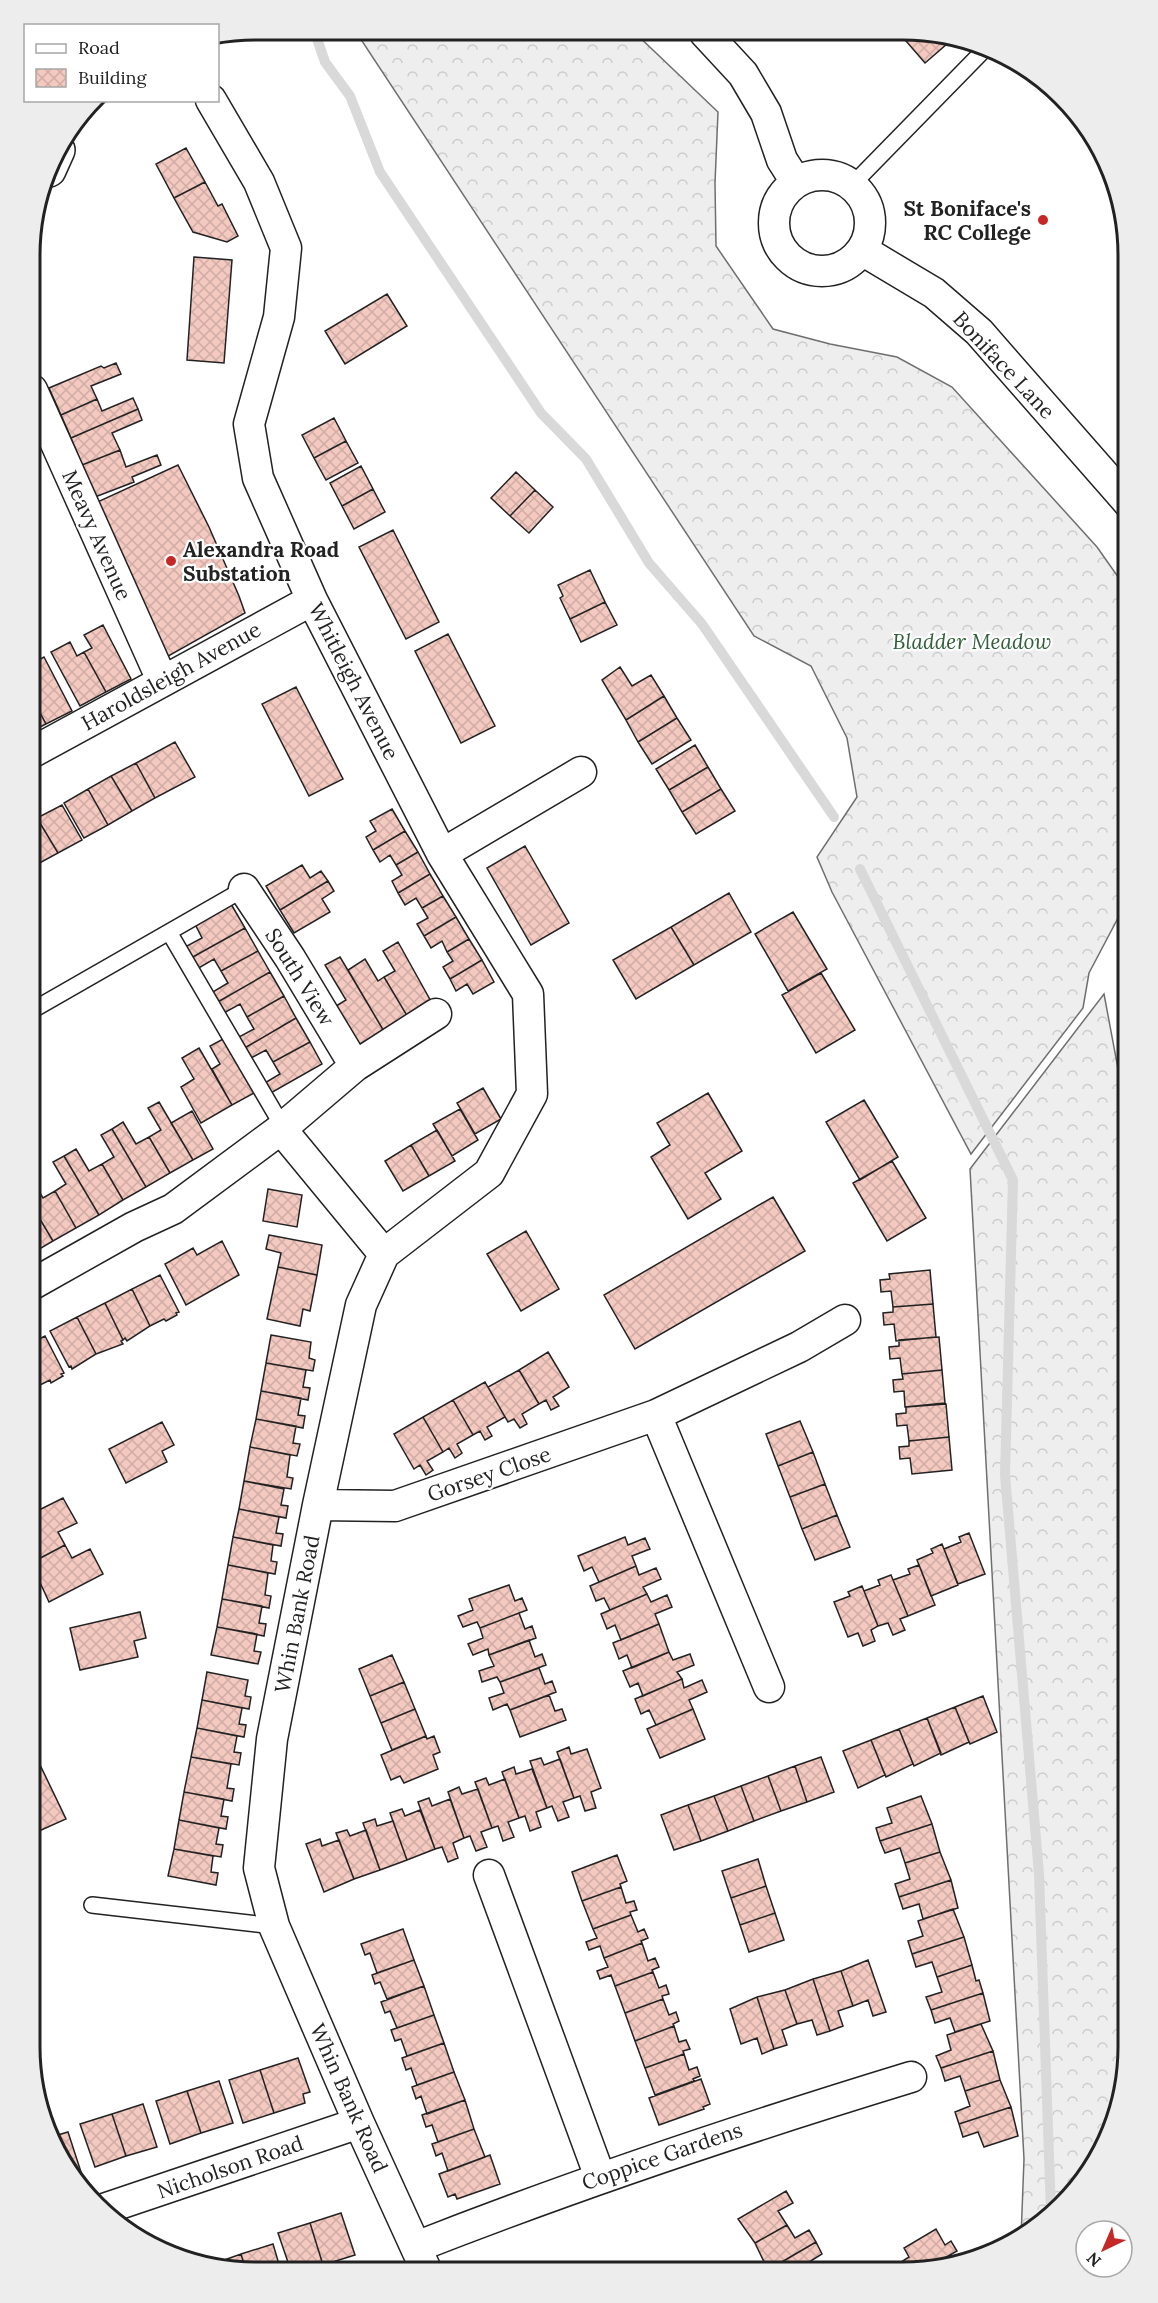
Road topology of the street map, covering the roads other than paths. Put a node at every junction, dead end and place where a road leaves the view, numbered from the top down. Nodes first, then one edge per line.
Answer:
1 (711, 40) edge
2 (979, 55) edge
3 (212, 102) edge
4 (796, 182) junction
5 (852, 185) junction
6 (862, 250) junction
7 (40, 408) edge
8 (1118, 491) edge
9 (312, 600) junction
10 (162, 680) junction
11 (40, 748) edge
12 (581, 772) dead end
13 (442, 854) junction
14 (244, 889) joint
15 (169, 932) junction
16 (528, 994) joint
17 (40, 1006) edge
18 (436, 1014) dead end
19 (355, 1066) junction
20 (282, 1128) junction
21 (384, 1254) junction
22 (40, 1280) edge
23 (845, 1320) dead end
24 (657, 1415) junction
25 (318, 1505) junction
26 (769, 1687) dead end
27 (489, 1875) dead end
28 (92, 1905) dead end
29 (274, 1926) junction
30 (911, 2077) dead end
31 (359, 2123) junction
32 (600, 2177) junction
33 (111, 2206) edge
34 (421, 2259) edge

1 - 4 street
2 - 5 lane
3 - 9 street, Whitleigh Avenue
4 - 5 street
4 - 6 street
5 - 6 street
6 - 8 street, Boniface Lane
7 - 10 street, Meavy Avenue
9 - 10 street, Haroldsleigh Avenue
9 - 13 street, Whitleigh Avenue
10 - 11 street, Haroldsleigh Avenue
12 - 13 street
13 - 16 street, Whitleigh Avenue
14 - 15 lane
14 - 19 street, South View
15 - 17 lane
15 - 20 lane
16 - 21 street, Whin Bank Road
18 - 19 street
19 - 20 street
20 - 21 street
20 - 22 street
21 - 25 street, Whin Bank Road
23 - 24 street, Gorsey Close
24 - 25 street, Gorsey Close
24 - 26 street
25 - 29 street, Whin Bank Road
27 - 32 street
28 - 29 lane
29 - 31 street, Whin Bank Road
30 - 32 street, Coppice Gardens
31 - 33 street, Nicholson Road
31 - 34 street, Whin Bank Road
32 - 34 street, Coppice Gardens

